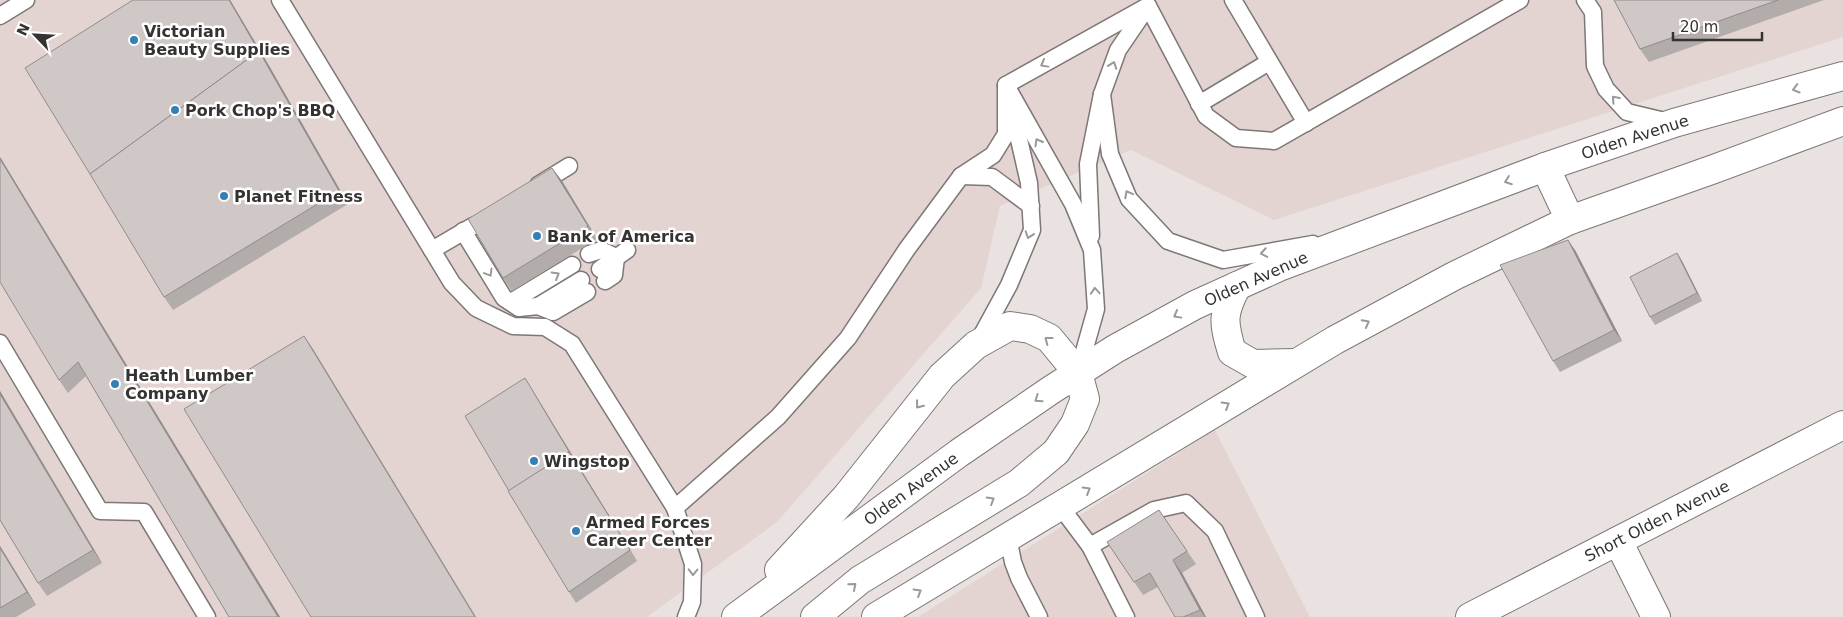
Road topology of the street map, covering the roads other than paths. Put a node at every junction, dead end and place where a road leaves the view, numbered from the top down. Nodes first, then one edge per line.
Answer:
1 (26, 0) edge
2 (280, 0) edge
3 (1232, 0) edge
4 (1520, 0) edge
5 (1585, 0) edge
6 (1148, 6) junction
7 (0, 16) edge
8 (1269, 62) junction
9 (1843, 76) edge
10 (1006, 85) junction
11 (1102, 94) junction
12 (1199, 104) junction
13 (1843, 122) edge
14 (1306, 123) junction
15 (1674, 123) junction
16 (569, 166) dead end
17 (1546, 167) junction
18 (961, 176) junction
19 (526, 192) edge
20 (1031, 206) junction
21 (487, 217) edge
22 (1570, 220) junction
23 (463, 231) junction
24 (1364, 235) junction
25 (432, 250) junction
26 (1092, 250) junction
27 (590, 254) dead end
28 (572, 265) dead end
29 (603, 275) dead end
30 (584, 286) dead end
31 (1237, 286) junction
32 (511, 302) junction
33 (0, 343) edge
34 (976, 345) junction
35 (1297, 362) junction
36 (1078, 373) junction
37 (1843, 425) edge
38 (1060, 506) junction
39 (675, 508) junction
40 (1008, 537) junction
41 (1618, 541) junction
42 (1090, 546) junction
43 (207, 617) edge
44 (686, 617) edge
45 (736, 617) edge
46 (815, 617) edge
47 (876, 617) edge
48 (1039, 617) edge
49 (1126, 617) edge
50 (1256, 617) edge
51 (1470, 617) edge
52 (1656, 617) edge

1 - 7 lane
2 - 25 lane
3 - 8 lane
4 - 14 lane
15 -> 5 lane
6 -> 10 lane
11 -> 6 lane
6 - 12 lane
8 - 12 lane
8 - 14 lane
9 -> 15 main road, Olden Avenue
10 - 18 lane
10 - 20 lane
26 -> 10 lane
24 -> 11 lane
11 - 26 lane
12 - 14 lane
13 - 22 main road
15 - 17 main road, Olden Avenue
16 - 19 lane
17 - 22 main road
17 -> 24 main road, Olden Avenue
18 - 20 lane
18 - 39 lane
20 -> 34 lane
21 - 23 lane
35 -> 22 main road
23 - 25 lane
23 -> 32 lane
24 - 31 main road, Olden Avenue
25 - 39 lane
36 -> 26 lane
27 - 29 lane
32 -> 28 lane
30 - 32 lane
31 - 35 main road
31 -> 36 main road, Olden Avenue
33 - 43 lane
36 -> 34 main road
34 -> 45 main road
38 -> 35 main road
36 -> 45 main road, Olden Avenue
46 -> 36 main road
37 - 41 main road, Short Olden Avenue
38 - 40 main road
38 - 42 lane
39 -> 44 lane
47 -> 40 main road
40 - 48 lane
41 - 51 main road, Short Olden Avenue
41 - 52 main road
42 - 49 lane
42 - 50 lane

